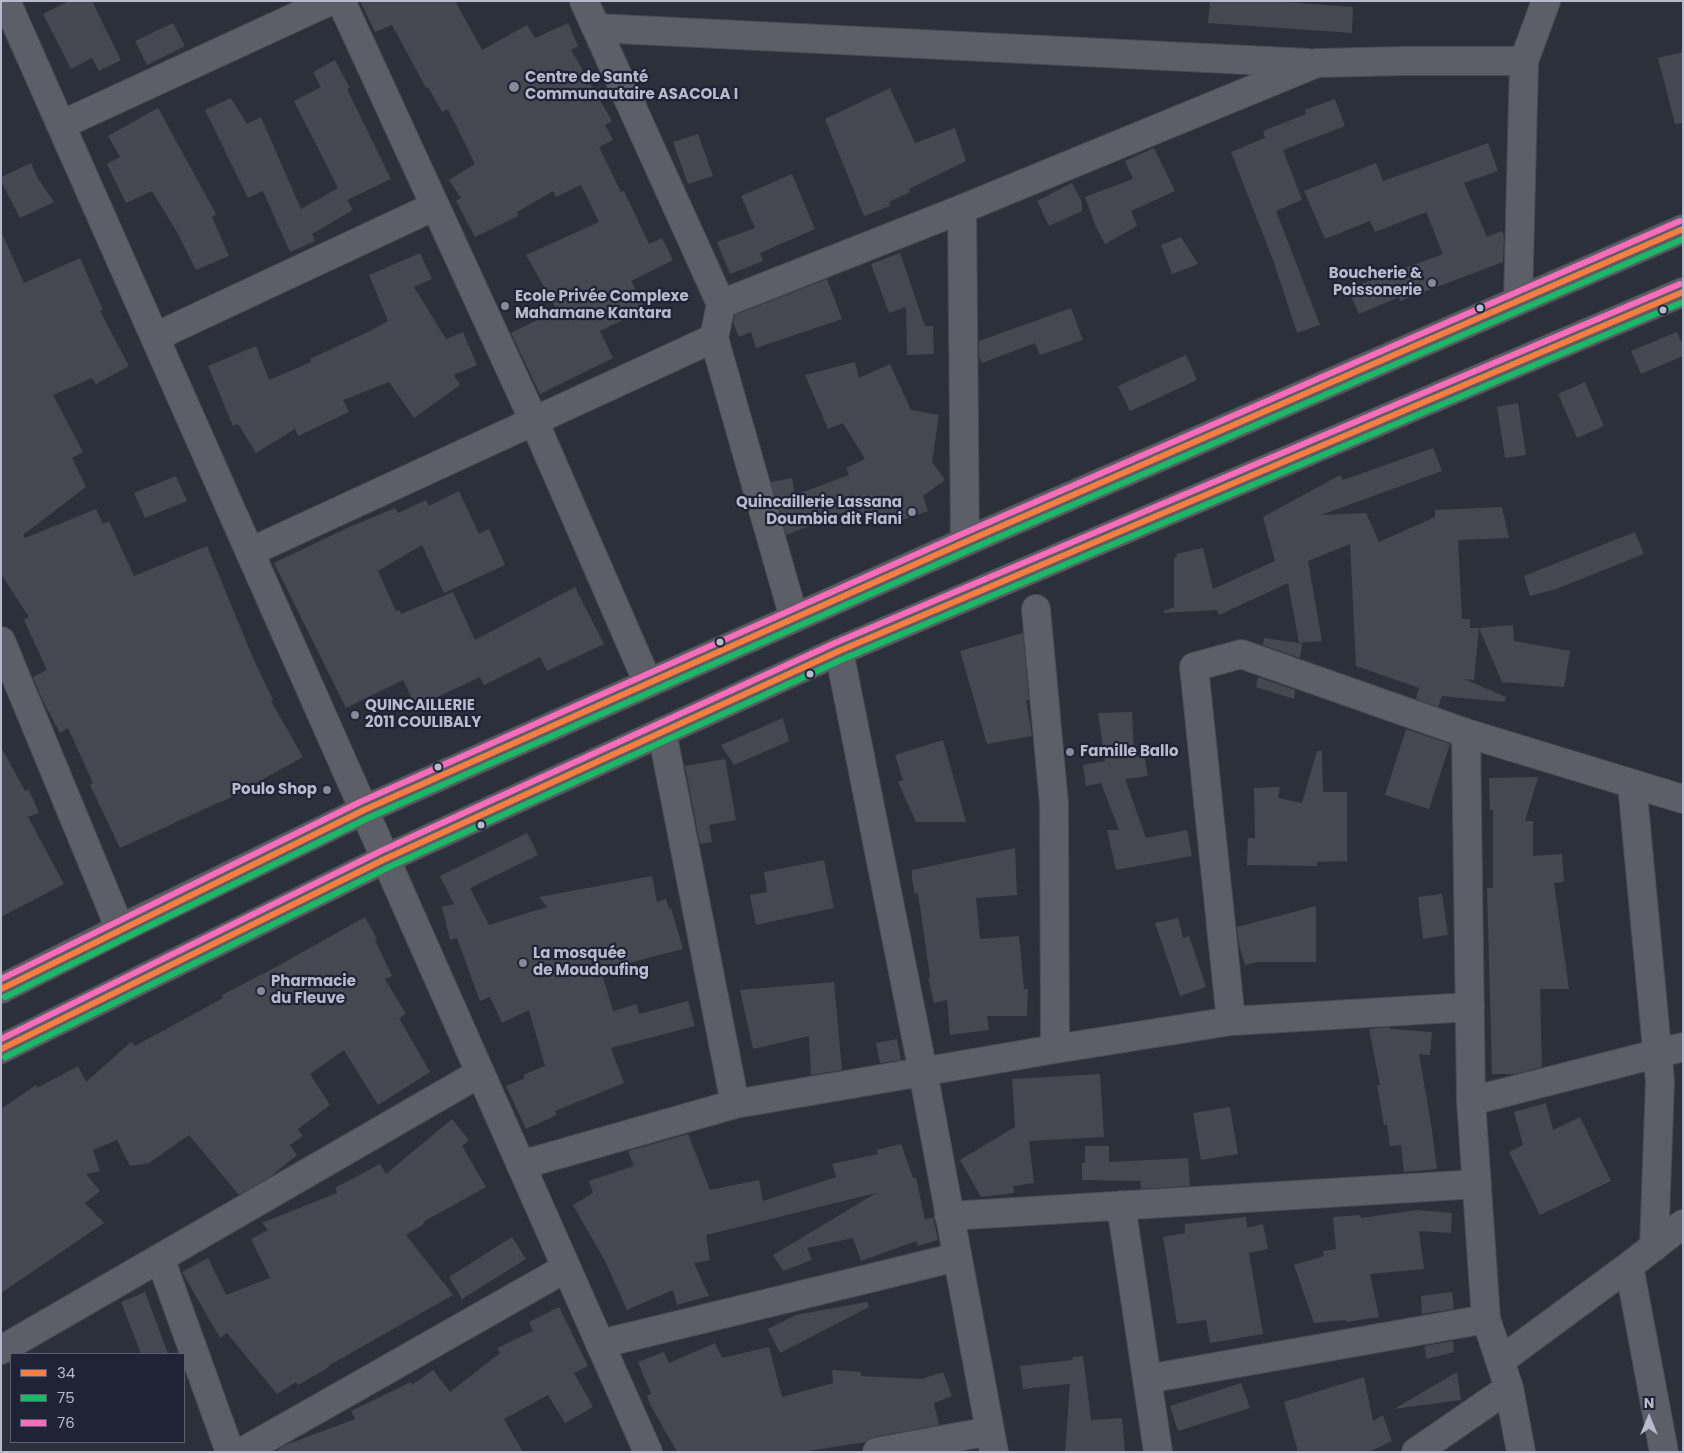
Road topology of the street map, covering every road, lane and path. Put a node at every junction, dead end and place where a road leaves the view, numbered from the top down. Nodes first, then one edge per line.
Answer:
1 (6, 1) edge
2 (330, 1) edge
3 (341, 1) edge
4 (584, 1) edge
5 (1546, 1) edge
6 (596, 28) junction
7 (1524, 61) junction
8 (1317, 63) junction
9 (61, 125) junction
10 (435, 206) junction
11 (962, 210) junction
12 (1683, 229) edge
13 (1683, 292) edge
14 (1518, 301) junction
15 (722, 304) junction
16 (155, 337) junction
17 (714, 338) junction
18 (534, 421) junction
19 (965, 542) junction
20 (250, 552) junction
21 (1036, 609) dead end
22 (794, 618) junction
23 (1, 641) edge
24 (839, 651) junction
25 (648, 683) junction
26 (662, 732) junction
27 (1466, 733) junction
28 (1632, 784) junction
29 (1683, 799) edge
30 (364, 810) junction
31 (385, 859) junction
32 (120, 929) junction
33 (1, 990) edge
34 (1470, 1007) junction
35 (1231, 1021) junction
36 (1, 1049) edge
37 (1055, 1049) junction
38 (1670, 1050) edge
39 (923, 1072) junction
40 (480, 1073) junction
41 (1471, 1101) junction
42 (735, 1104) junction
43 (521, 1165) junction
44 (1477, 1184) junction
45 (1121, 1205) junction
46 (949, 1216) junction
47 (1683, 1224) edge
48 (1654, 1247) junction
49 (957, 1257) junction
50 (160, 1258) junction
51 (1629, 1266) junction
52 (566, 1268) junction
53 (1486, 1319) junction
54 (600, 1344) junction
55 (1, 1350) edge
56 (1500, 1362) junction
57 (1147, 1379) junction
58 (1509, 1388) junction
59 (992, 1441) edge
60 (230, 1452) edge
61 (242, 1452) edge
62 (648, 1452) edge
63 (877, 1452) edge
64 (1158, 1452) edge
65 (1416, 1452) edge
66 (1522, 1452) edge
67 (1664, 1452) edge

1 - 9 street
2 - 9 street
3 - 10 street
4 - 6 street
5 - 7 street
6 - 8 street
6 - 15 street
7 - 8 street
7 - 14 street
8 - 11 street
9 - 16 street
10 - 16 street
10 - 18 street
11 - 15 street
11 - 19 street
12 - 14 highway
13 - 24 highway
14 - 19 highway
15 - 17 street
16 - 20 street
17 - 18 street
17 - 22 street
18 - 20 street
18 - 25 street
19 - 22 highway
20 - 30 street
21 - 37 street
22 - 25 highway
23 - 32 street
24 - 26 highway
24 - 39 street
25 - 30 highway
26 - 31 highway
26 - 42 street
27 - 28 street
27 - 34 street
27 - 35 street
28 - 29 street
28 - 38 street
30 - 31 street
30 - 32 highway
31 - 36 highway
31 - 40 street
32 - 33 highway
34 - 35 street
34 - 41 street
35 - 37 street
37 - 39 street
38 - 41 street
38 - 48 street
39 - 42 street
39 - 46 street
40 - 43 street
40 - 50 street
41 - 44 street
42 - 43 street
43 - 52 street
44 - 45 street
44 - 53 street
45 - 46 street
45 - 57 street
46 - 49 street
47 - 48 street
48 - 51 street
49 - 54 street
49 - 59 street
50 - 55 street
50 - 60 street
51 - 56 street
51 - 67 street
52 - 54 street
52 - 61 street
53 - 56 street
53 - 57 street
54 - 62 street
56 - 58 street
57 - 64 street
58 - 65 street
58 - 66 street
59 - 63 street

